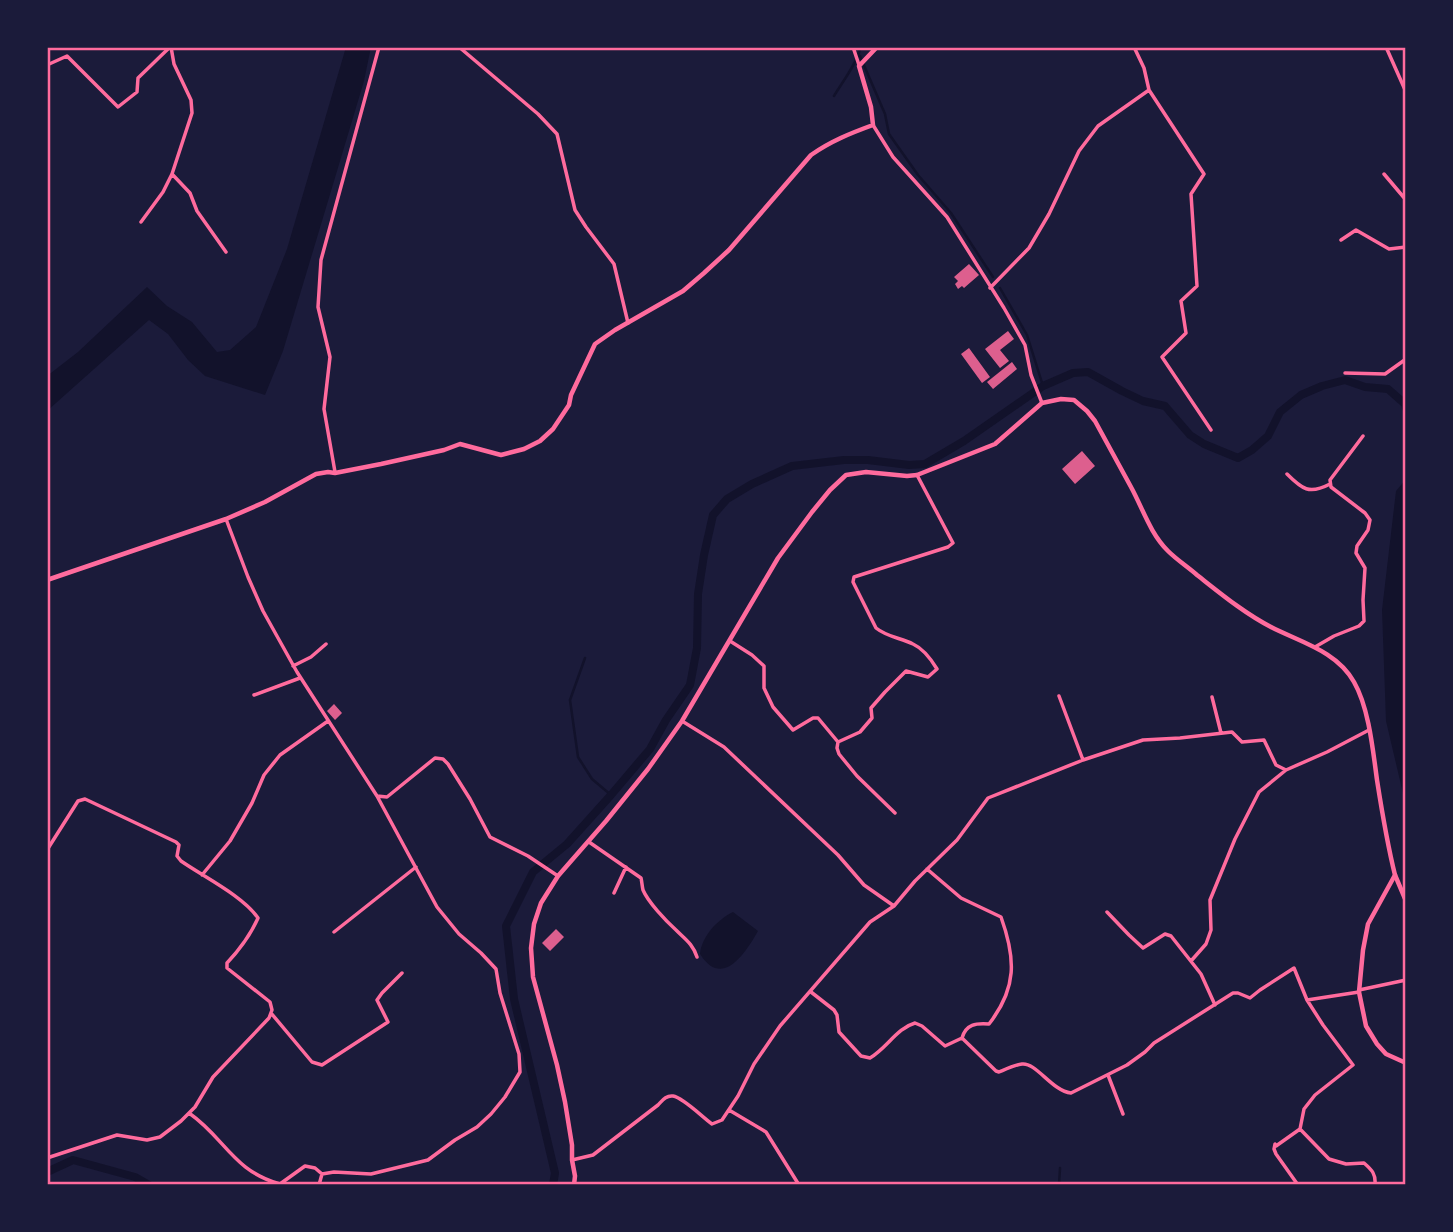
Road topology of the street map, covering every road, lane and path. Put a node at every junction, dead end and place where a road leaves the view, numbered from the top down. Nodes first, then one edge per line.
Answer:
1 (170, 47) edge
2 (379, 47) edge
3 (459, 47) edge
4 (853, 47) edge
5 (877, 47) edge
6 (1134, 47) edge
7 (1386, 47) edge
8 (859, 62) junction
9 (47, 65) edge
10 (1149, 90) junction
11 (1406, 92) edge
12 (873, 125) junction
13 (172, 174) junction
14 (1384, 174) dead end
15 (1406, 200) edge
16 (141, 222) dead end
17 (1341, 240) dead end
18 (1406, 247) edge
19 (226, 252) dead end
20 (990, 288) junction
21 (628, 323) junction
22 (1406, 359) edge
23 (1345, 373) dead end
24 (1042, 403) junction
25 (1211, 430) dead end
26 (1363, 436) dead end
27 (335, 473) junction
28 (1287, 474) dead end
29 (917, 475) junction
30 (1330, 484) junction
31 (226, 519) junction
32 (47, 580) edge
33 (730, 641) junction
34 (326, 644) dead end
35 (1315, 647) junction
36 (293, 666) junction
37 (300, 678) junction
38 (254, 695) dead end
39 (1059, 696) dead end
40 (1212, 697) dead end
41 (328, 721) junction
42 (682, 721) junction
43 (1369, 730) junction
44 (1221, 733) junction
45 (838, 742) junction
46 (1083, 760) junction
47 (1286, 770) junction
48 (377, 796) junction
49 (895, 813) dead end
50 (587, 841) junction
51 (47, 849) edge
52 (416, 867) junction
53 (626, 867) junction
54 (927, 869) junction
55 (1395, 875) junction
56 (202, 876) junction
57 (558, 876) junction
58 (614, 893) dead end
59 (1406, 901) edge
60 (894, 906) junction
61 (1107, 912) dead end
62 (334, 932) dead end
63 (697, 957) dead end
64 (1191, 961) junction
65 (402, 973) dead end
66 (1406, 980) edge
67 (1359, 991) junction
68 (811, 992) junction
69 (1307, 1000) junction
70 (1215, 1005) junction
71 (271, 1013) junction
72 (962, 1038) junction
73 (1406, 1063) edge
74 (1108, 1075) junction
75 (729, 1110) junction
76 (189, 1113) junction
77 (1123, 1114) dead end
78 (1300, 1129) junction
79 (47, 1158) edge
80 (572, 1160) junction
81 (322, 1174) junction
82 (319, 1185) edge
83 (574, 1185) edge
84 (799, 1185) edge
85 (1298, 1185) edge
86 (1375, 1185) edge

1 - 9 street
1 - 13 street
2 - 27 street
3 - 21 street
4 - 8 street
5 - 8 main road
6 - 10 street
7 - 11 street
8 - 12 main road
10 - 20 street
10 - 25 street
12 - 20 street
12 - 21 main road
13 - 16 street
13 - 19 street
14 - 15 street
17 - 18 street
20 - 24 street
21 - 27 main road
22 - 23 street
24 - 29 main road
24 - 35 main road
26 - 30 street
27 - 31 main road
28 - 30 street
29 - 33 main road
29 - 45 street
30 - 35 street
31 - 32 main road
31 - 36 street
33 - 42 main road
33 - 45 street
34 - 36 street
35 - 43 main road
36 - 37 street
37 - 38 street
37 - 41 street
39 - 46 street
40 - 44 street
41 - 48 street
41 - 56 street
42 - 50 main road
42 - 60 street
43 - 47 street
43 - 55 main road
44 - 46 street
44 - 47 street
45 - 49 street
46 - 54 street
47 - 64 street
48 - 52 street
48 - 57 street
50 - 53 street
50 - 57 main road
51 - 56 street
52 - 62 street
52 - 81 street
53 - 58 street
53 - 63 street
54 - 60 street
54 - 72 street
55 - 59 main road
55 - 67 main road
56 - 71 street
57 - 80 main road
60 - 68 street
61 - 64 street
64 - 70 street
65 - 71 street
66 - 67 street
67 - 69 street
67 - 73 main road
68 - 72 street
68 - 75 street
69 - 70 street
69 - 78 street
70 - 74 street
71 - 76 street
72 - 74 street
74 - 77 street
75 - 80 street
75 - 84 street
76 - 79 street
76 - 81 street
78 - 85 street
78 - 86 street
80 - 83 main road
81 - 82 street

